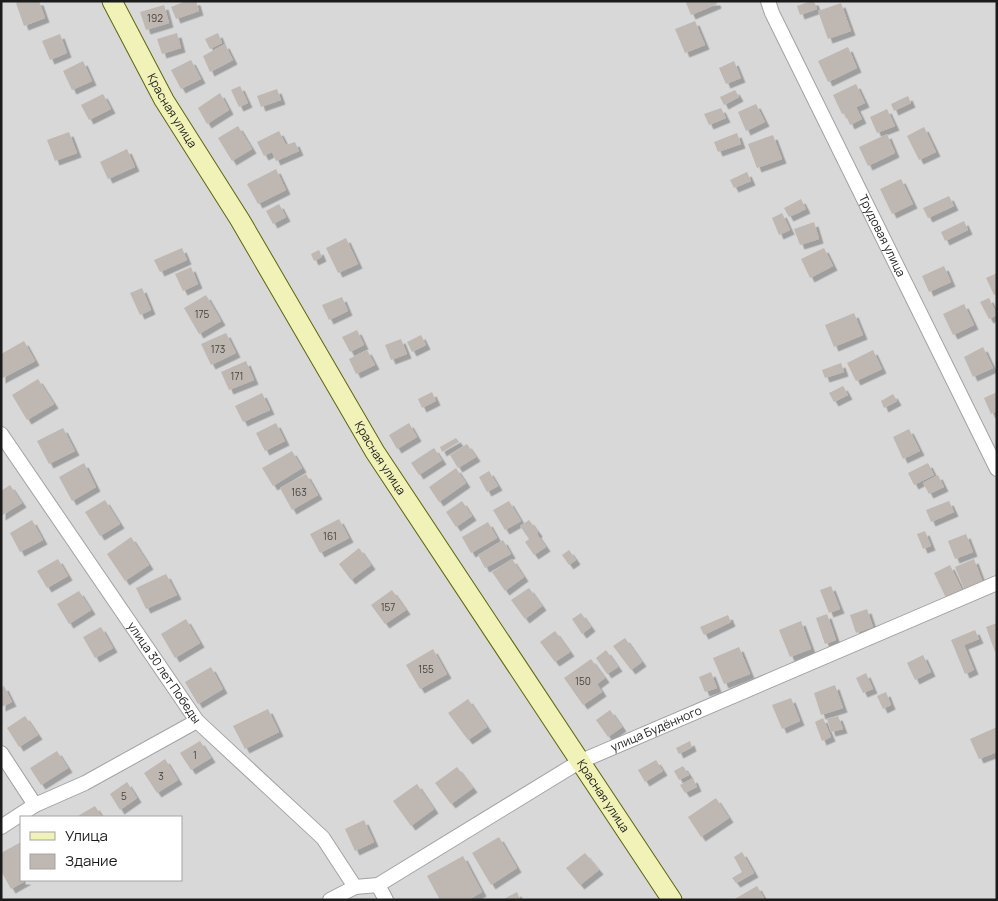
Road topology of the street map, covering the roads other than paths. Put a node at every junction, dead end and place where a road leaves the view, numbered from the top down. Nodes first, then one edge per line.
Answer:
1 (112, 1) edge
2 (768, 1) edge
3 (1, 434) edge
4 (997, 469) edge
5 (997, 583) edge
6 (197, 721) junction
7 (1, 752) edge
8 (579, 762) junction
9 (35, 805) junction
10 (1, 827) edge
11 (378, 885) junction
12 (355, 887) junction
13 (330, 900) edge
14 (386, 900) edge
15 (672, 900) edge

1 - 8 main road, Красная улица
2 - 4 street, Трудовая улица
3 - 6 street, улица 30 лет Победы
5 - 8 street, улица Будённого
6 - 9 street
6 - 12 street, улица 30 лет Победы
7 - 9 street
8 - 11 street, улица Будённого
8 - 15 main road, Красная улица
9 - 10 street
11 - 12 street, улица Будённого
11 - 14 street
12 - 13 street, улица Будённого

